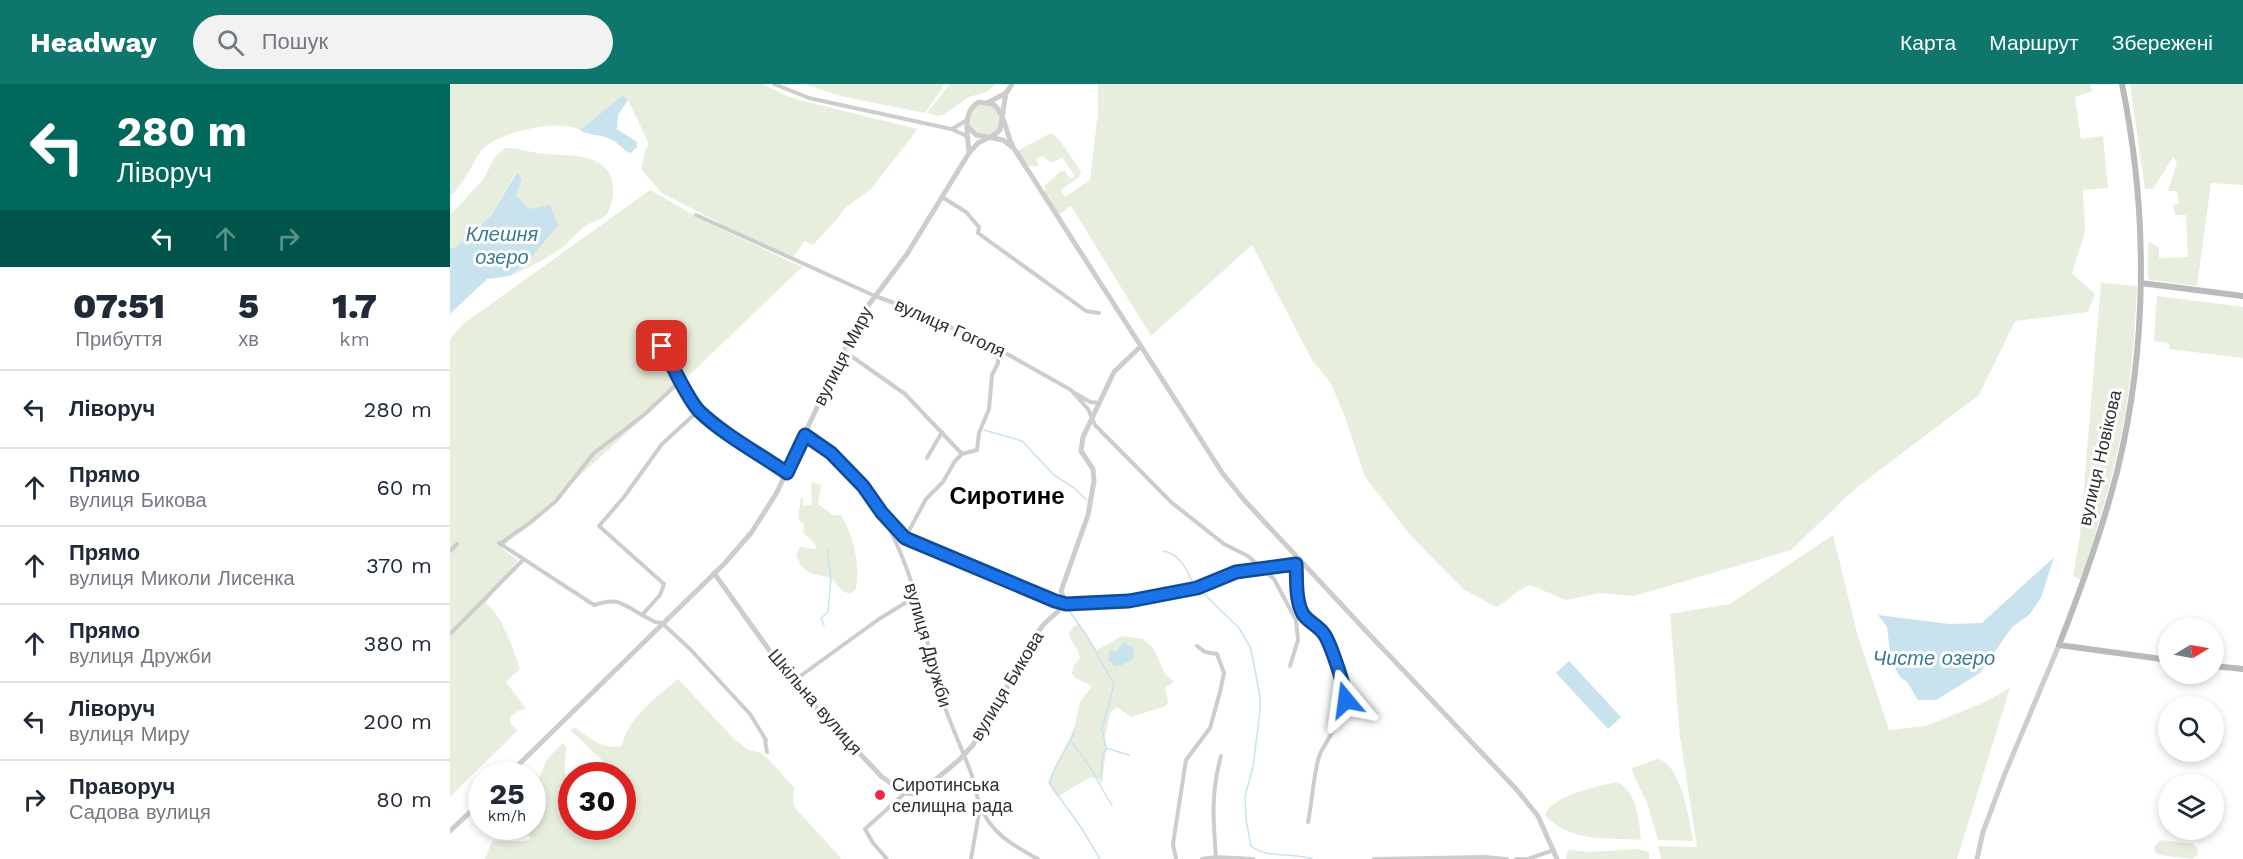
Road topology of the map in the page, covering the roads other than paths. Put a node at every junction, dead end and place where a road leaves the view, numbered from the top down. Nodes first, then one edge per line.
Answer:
1 (774, 84) edge
2 (1012, 84) edge
3 (2122, 84) edge
4 (1006, 93) junction
5 (988, 102) junction
6 (1002, 118) junction
7 (967, 123) junction
8 (951, 129) junction
9 (968, 136) junction
10 (980, 137) junction
11 (987, 137) junction
12 (1013, 147) junction
13 (969, 153) junction
14 (942, 197) junction
15 (696, 215) dead end
16 (2141, 283) junction
17 (875, 296) junction
18 (2243, 296) edge
19 (1100, 313) dead end
20 (662, 346) dead end
21 (1140, 347) junction
22 (998, 350) junction
23 (843, 351) junction
24 (1010, 355) junction
25 (998, 363) junction
26 (681, 380) junction
27 (1071, 390) junction
28 (1099, 403) junction
29 (699, 410) junction
30 (1092, 416) junction
31 (942, 432) junction
32 (805, 435) junction
33 (962, 454) junction
34 (927, 458) dead end
35 (787, 473) junction
36 (882, 513) junction
37 (905, 538) junction
38 (457, 544) dead end
39 (450, 551) edge
40 (524, 559) junction
41 (1296, 564) junction
42 (1304, 564) junction
43 (1263, 569) junction
44 (714, 573) junction
45 (915, 597) junction
46 (1066, 604) junction
47 (642, 615) junction
48 (662, 623) junction
49 (450, 634) edge
50 (2059, 645) junction
51 (1197, 646) dead end
52 (2158, 658) edge
53 (1290, 666) dead end
54 (2224, 667) edge
55 (2243, 669) edge
56 (792, 682) junction
57 (767, 752) dead end
58 (964, 755) junction
59 (1221, 756) dead end
60 (521, 762) edge
61 (904, 793) junction
62 (980, 806) junction
63 (468, 814) edge
64 (1308, 822) dead end
65 (450, 831) edge
66 (1554, 850) junction
67 (1215, 856) junction
68 (887, 859) edge
69 (971, 859) edge
70 (1038, 859) edge
71 (1176, 859) edge
72 (1202, 859) edge
73 (1253, 859) edge
74 (1374, 859) edge
75 (1448, 859) edge
76 (1507, 859) edge
77 (1516, 859) edge
78 (1557, 859) edge
79 (1977, 859) edge

1 - 8 street
2 - 4 street
3 - 16 main road, вулиця Новікова
4 - 5 street
4 - 6 street
5 - 6 street
5 - 7 street
6 - 11 street
6 - 12 street
7 - 8 street
7 - 9 street
7 - 10 street
8 - 9 street
9 - 10 street
9 - 13 street
10 - 11 street
11 - 12 street
11 - 13 street, вулиця Миру
12 - 21 street
13 - 14 street, вулиця Миру
14 - 17 street, вулиця Миру
14 - 19 street
15 - 17 street, вулиця Гоголя
16 - 18 main road
16 - 50 main road, вулиця Новікова
17 - 22 street, вулиця Гоголя
17 - 23 street, вулиця Миру
20 - 26 street
21 - 28 street
21 - 42 street
22 - 24 street, вулиця Гоголя
22 - 25 street
23 - 31 street
23 - 32 street, вулиця Миру
24 - 25 street
24 - 27 street, вулиця Гоголя
25 - 33 street
26 - 29 street
26 - 40 street
27 - 28 street
27 - 30 street, вулиця Гоголя
28 - 30 street
29 - 35 street
29 - 47 street
30 - 43 street, вулиця Гоголя
30 - 46 street
31 - 33 street
31 - 34 street
32 - 35 street, вулиця Миру
32 - 36 street, вулиця Дружби
33 - 37 street
35 - 44 street, вулиця Миру
36 - 37 street
36 - 45 street, вулиця Дружби
37 - 46 street
38 - 39 street
40 - 47 street
40 - 49 street
41 - 42 street
41 - 43 street
41 - 64 street
42 - 66 street
43 - 46 street
43 - 53 street, вулиця Гоголя
44 - 48 street
44 - 56 street, Шкільна вулиця
45 - 56 street
45 - 58 street, вулиця Дружби
46 - 58 street, вулиця Бикова
47 - 48 street
48 - 57 street
48 - 60 street
50 - 52 main road
50 - 79 street, вулиця Новікова
51 - 71 street
54 - 55 main road
56 - 61 street, Шкільна вулиця
58 - 61 street, вулиця Бикова
58 - 62 street, вулиця Дружби
59 - 67 street
61 - 68 street, вулиця Бикова
62 - 69 street
62 - 70 street, вулиця Дружби
63 - 65 street
66 - 77 street
66 - 78 street
67 - 72 street
67 - 73 street
74 - 75 street
75 - 76 street

